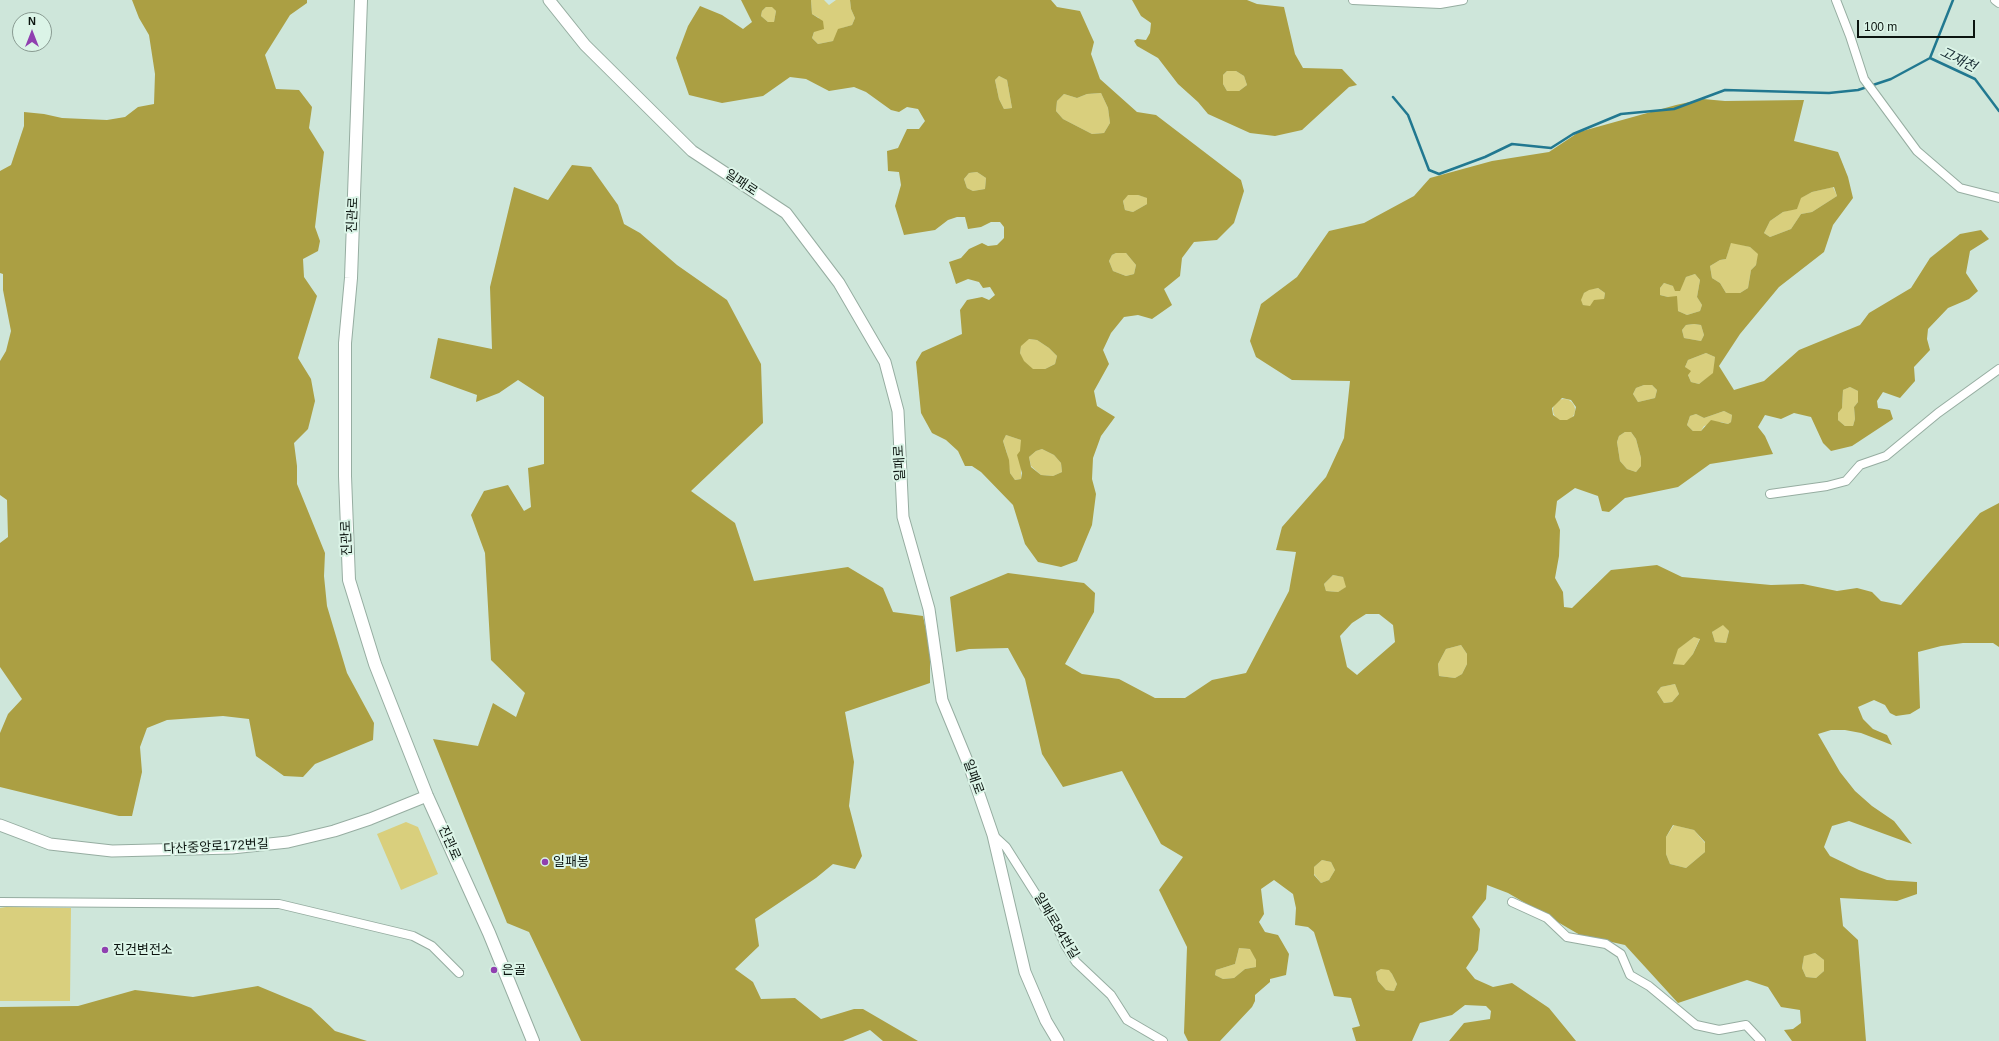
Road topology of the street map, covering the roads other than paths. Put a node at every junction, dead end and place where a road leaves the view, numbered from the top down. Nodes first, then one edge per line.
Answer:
1 (361, 0) edge
2 (549, 0) edge
3 (1354, 0) edge
4 (1463, 0) edge
5 (1836, 0) edge
6 (1995, 0) edge
7 (1999, 3) edge
8 (1999, 198) edge
9 (1999, 369) edge
10 (1770, 494) dead end
11 (427, 796) junction
12 (0, 825) edge
13 (993, 835) junction
14 (0, 902) edge
15 (1512, 902) dead end
16 (459, 973) dead end
17 (533, 1041) edge
18 (1058, 1041) edge
19 (1163, 1041) edge
20 (1761, 1041) edge

1 - 11 main road, 진관로
2 - 13 street, 일패로
3 - 4 street
5 - 8 street
6 - 7 street
9 - 10 street
11 - 12 street, 다산중앙로172번길
11 - 17 main road, 진관로
13 - 18 street, 일패로
13 - 19 street, 일패로84번길
14 - 16 street
15 - 20 street

